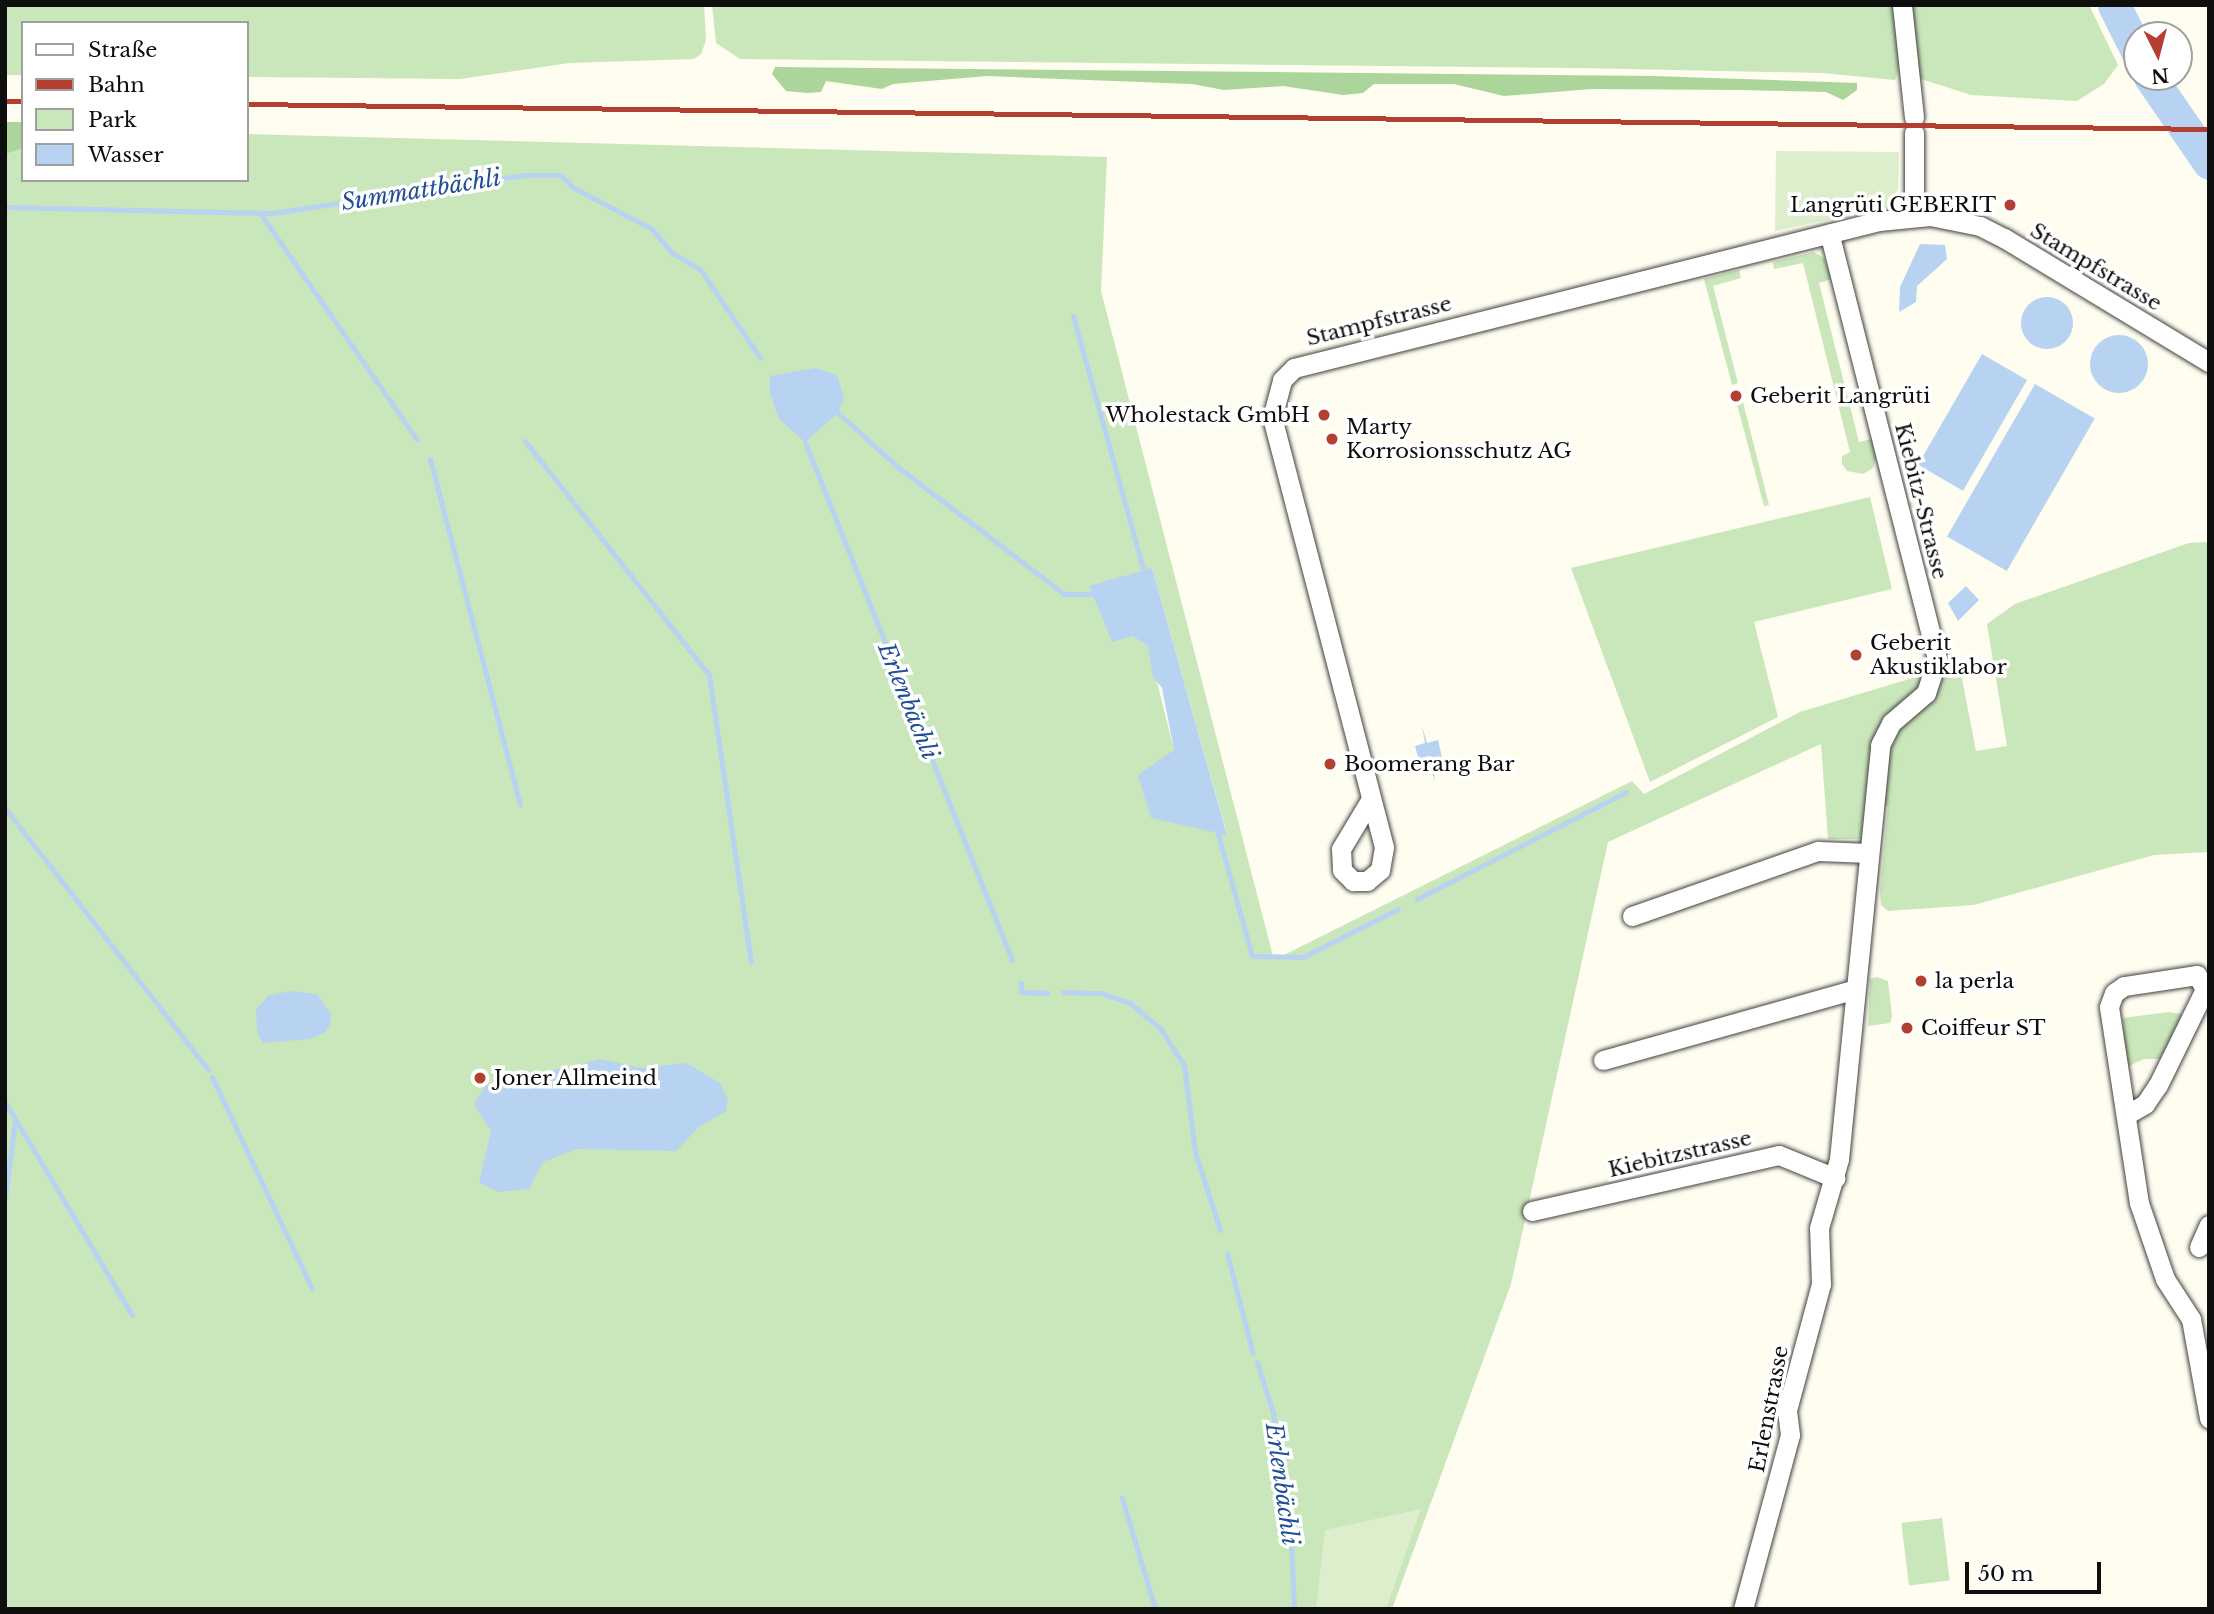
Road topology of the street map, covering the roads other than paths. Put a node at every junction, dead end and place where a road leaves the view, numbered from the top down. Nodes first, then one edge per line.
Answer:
1 (1902, 5) edge
2 (1914, 216) junction
3 (1829, 233) junction
4 (2209, 362) edge
5 (1371, 799) dead end
6 (1869, 853) junction
7 (1632, 916) dead end
8 (1855, 989) junction
9 (1603, 1060) dead end
10 (2126, 1115) junction
11 (1835, 1178) junction
12 (1532, 1211) dead end
13 (2209, 1225) edge
14 (2199, 1247) dead end
15 (2209, 1418) edge
16 (1743, 1609) edge

1 - 2 street
2 - 3 street, Stampfstrasse
2 - 4 street, Stampfstrasse
3 - 5 street, Stampfstrasse
3 - 6 street, Kiebitz-Strasse
6 - 7 street
6 - 8 street
8 - 9 street
8 - 11 street
10 - 10 street
10 - 15 street
11 - 12 street, Kiebitzstrasse
11 - 16 street, Erlenstrasse
13 - 14 street

